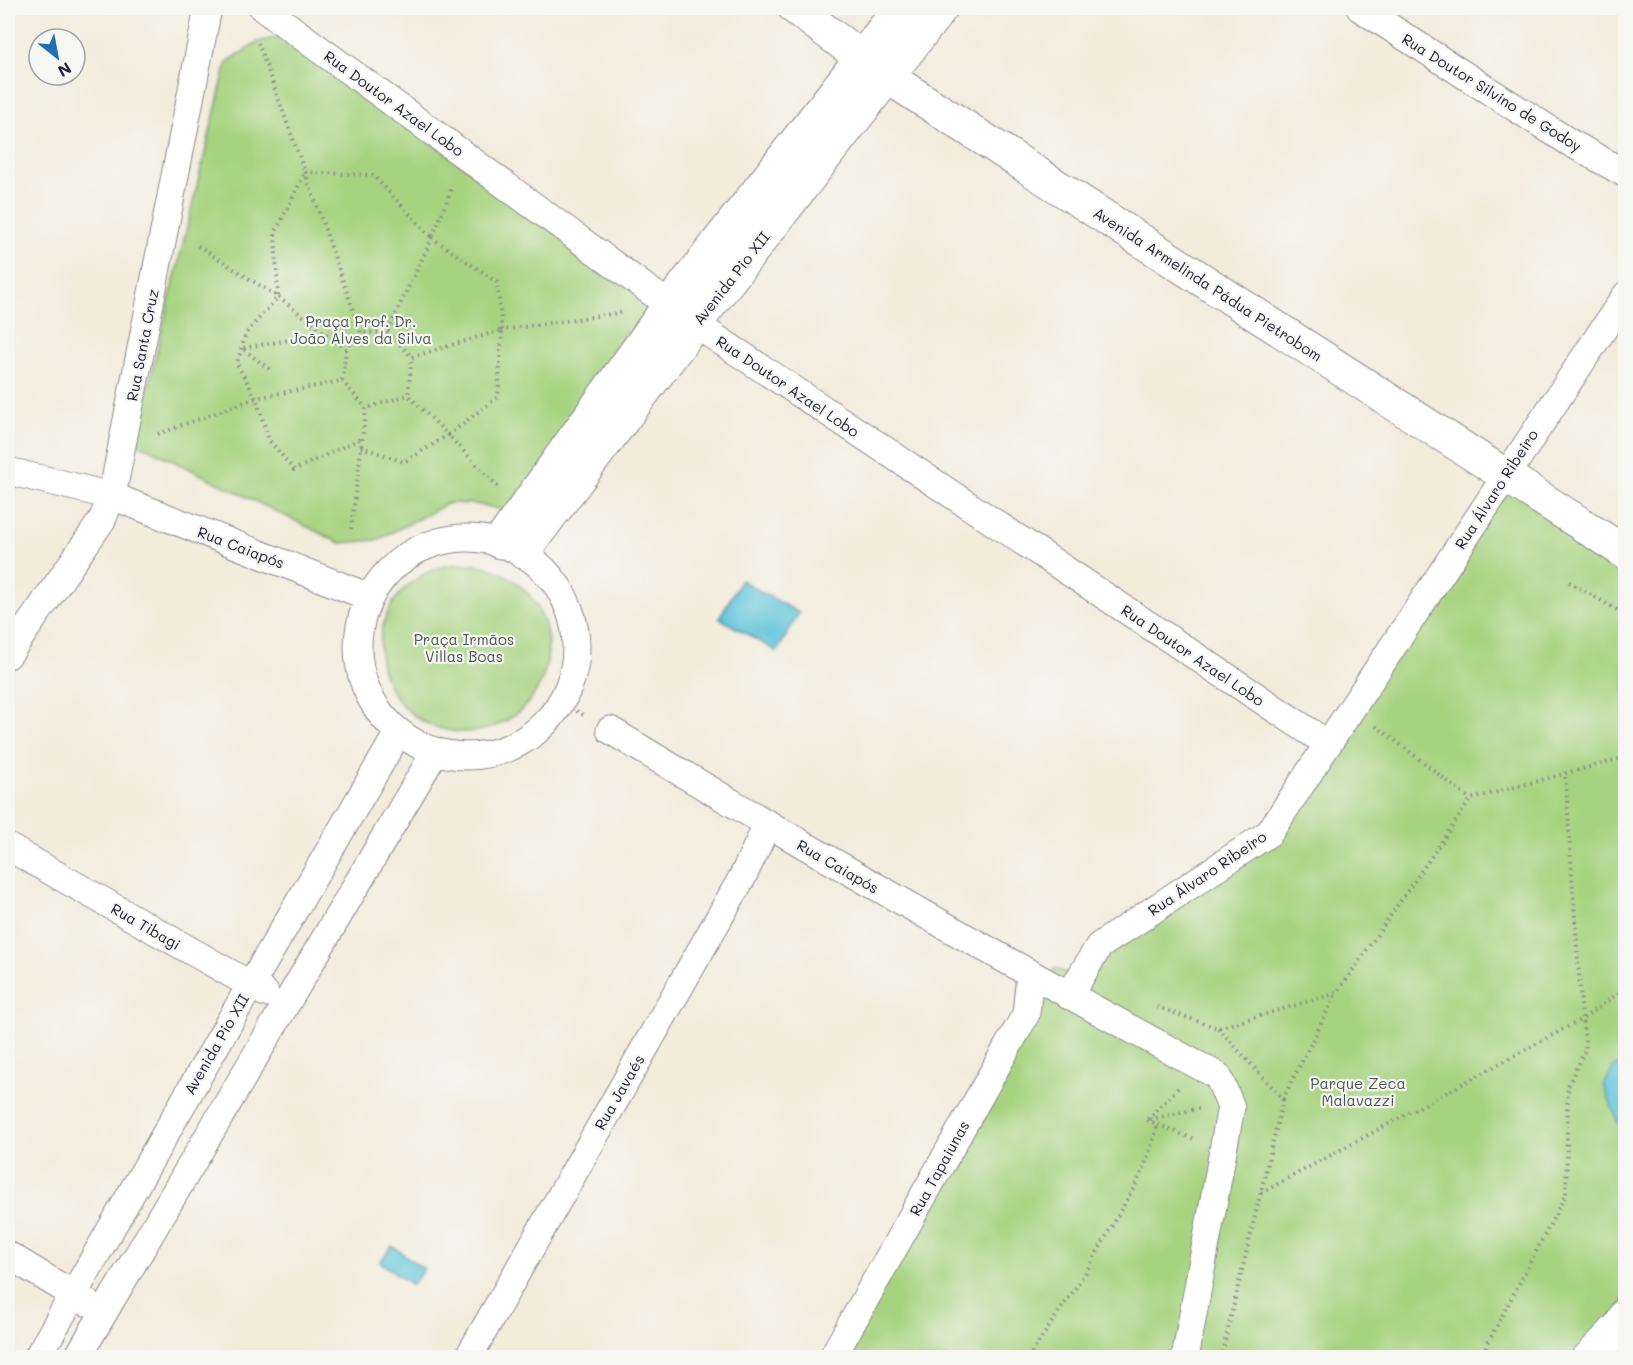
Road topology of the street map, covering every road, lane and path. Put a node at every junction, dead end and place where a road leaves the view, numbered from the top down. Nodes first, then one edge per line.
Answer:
1 (208, 8) edge
2 (263, 8) edge
3 (795, 8) edge
4 (900, 8) edge
5 (941, 8) edge
6 (1360, 8) edge
7 (258, 42) dead end
8 (874, 67) junction
9 (465, 155) junction
10 (305, 172) junction
11 (1626, 174) edge
12 (432, 238) junction
13 (198, 246) dead end
14 (1626, 295) edge
15 (278, 297) junction
16 (635, 310) dead end
17 (683, 314) junction
18 (502, 330) junction
19 (387, 332) junction
20 (361, 333) junction
21 (301, 338) dead end
22 (242, 348) junction
23 (346, 349) junction
24 (412, 357) junction
25 (269, 369) dead end
26 (342, 381) junction
27 (408, 394) junction
28 (256, 398) junction
29 (366, 408) junction
30 (158, 434) dead end
31 (448, 435) junction
32 (362, 438) junction
33 (361, 447) junction
34 (8, 471) edge
35 (1505, 475) junction
36 (505, 494) dead end
37 (112, 496) junction
38 (351, 530) dead end
39 (511, 547) junction
40 (1626, 553) edge
41 (1569, 582) dead end
42 (369, 597) junction
43 (1626, 615) edge
44 (8, 655) edge
45 (1353, 708) junction
46 (610, 730) dead end
47 (398, 733) junction
48 (1328, 744) junction
49 (435, 752) junction
50 (1626, 757) edge
51 (1565, 772) junction
52 (1471, 799) junction
53 (767, 825) junction
54 (8, 848) edge
55 (1030, 974) junction
56 (250, 986) junction
57 (1626, 988) edge
58 (1337, 993) junction
59 (1069, 996) junction
60 (285, 1004) junction
61 (1582, 1019) junction
62 (1123, 1025) junction
63 (1218, 1028) junction
64 (1183, 1083) dead end
65 (1201, 1099) dead end
66 (1283, 1099) junction
67 (1228, 1101) junction
68 (1200, 1108) junction
69 (1198, 1119) dead end
70 (1147, 1120) junction
71 (1158, 1125) junction
72 (1197, 1130) dead end
73 (1196, 1140) junction
74 (1195, 1151) dead end
75 (1261, 1193) junction
76 (8, 1255) edge
77 (72, 1294) junction
78 (1626, 1307) edge
79 (102, 1312) junction
80 (1626, 1314) edge
81 (37, 1358) edge
82 (77, 1358) edge
83 (468, 1358) edge
84 (832, 1358) edge
85 (1028, 1358) edge
86 (1185, 1358) edge
87 (1221, 1358) edge
88 (1480, 1358) edge
89 (1576, 1358) edge
90 (1607, 1358) edge

1 - 37 street, Rua Santa Cruz
2 - 9 street, Rua Doutor Azael Lobo
3 - 8 street, Avenida Armelinda Pádua Pietrobom
4 - 8 street, Avenida Pio XII
5 - 8 street, Avenida Pio XII
6 - 11 street, Rua Doutor Silvino de Godoy
7 - 10 path
8 - 17 street, Avenida Pio XII
8 - 35 street, Avenida Armelinda Pádua Pietrobom
9 - 12 path
9 - 17 street, Rua Doutor Azael Lobo
10 - 12 path
10 - 15 path
10 - 20 path
12 - 18 path
12 - 19 path
13 - 15 path
14 - 35 street, Rua Álvaro Ribeiro
15 - 22 path
15 - 23 path
16 - 18 path
17 - 39 street, Avenida Pio XII
17 - 48 street, Rua Doutor Azael Lobo
18 - 24 path
18 - 31 path
19 - 20 path
19 - 24 path
20 - 23 path
21 - 22 path
22 - 25 path
22 - 28 path
23 - 26 path
24 - 27 path
26 - 28 path
26 - 29 path
27 - 29 path
27 - 31 path
28 - 30 path
28 - 32 path
29 - 32 path
31 - 33 path
31 - 36 path
32 - 33 path
33 - 38 path
34 - 37 street, Rua Caiapós
35 - 40 street, Avenida Armelinda Pádua Pietrobom
35 - 45 street, Rua Álvaro Ribeiro
37 - 42 street, Rua Caiapós
37 - 44 street, Rua Santa Cruz
39 - 42 street
39 - 49 street
41 - 43 path
42 - 47 street
45 - 48 street, Rua Álvaro Ribeiro
45 - 52 path
46 - 53 street, Rua Caiapós
47 - 49 street
47 - 56 street, Avenida Pio XII
48 - 59 street, Rua Álvaro Ribeiro
49 - 60 street
50 - 51 path
51 - 52 path
51 - 61 path
52 - 58 path
53 - 55 street, Rua Caiapós
53 - 83 street, Rua Javaés
54 - 56 street, Rua Tibagi
55 - 59 street, Rua Caiapós
55 - 84 street, Rua Tapaiunas
56 - 60 street, Rua Tibagi
56 - 77 street, Avenida Pio XII
57 - 61 path
58 - 63 path
58 - 66 path
59 - 62 street
60 - 79 street
61 - 75 path
61 - 88 path
62 - 63 path
62 - 67 street
63 - 66 path
64 - 70 path
65 - 68 path
66 - 75 path
67 - 68 path
67 - 86 street
68 - 69 path
68 - 70 path
70 - 71 path
71 - 73 path
71 - 85 path
72 - 73 path
73 - 74 path
75 - 87 path
76 - 77 street
77 - 79 street
77 - 81 street, Avenida Pio XII
78 - 89 lane
79 - 82 street
80 - 90 street

